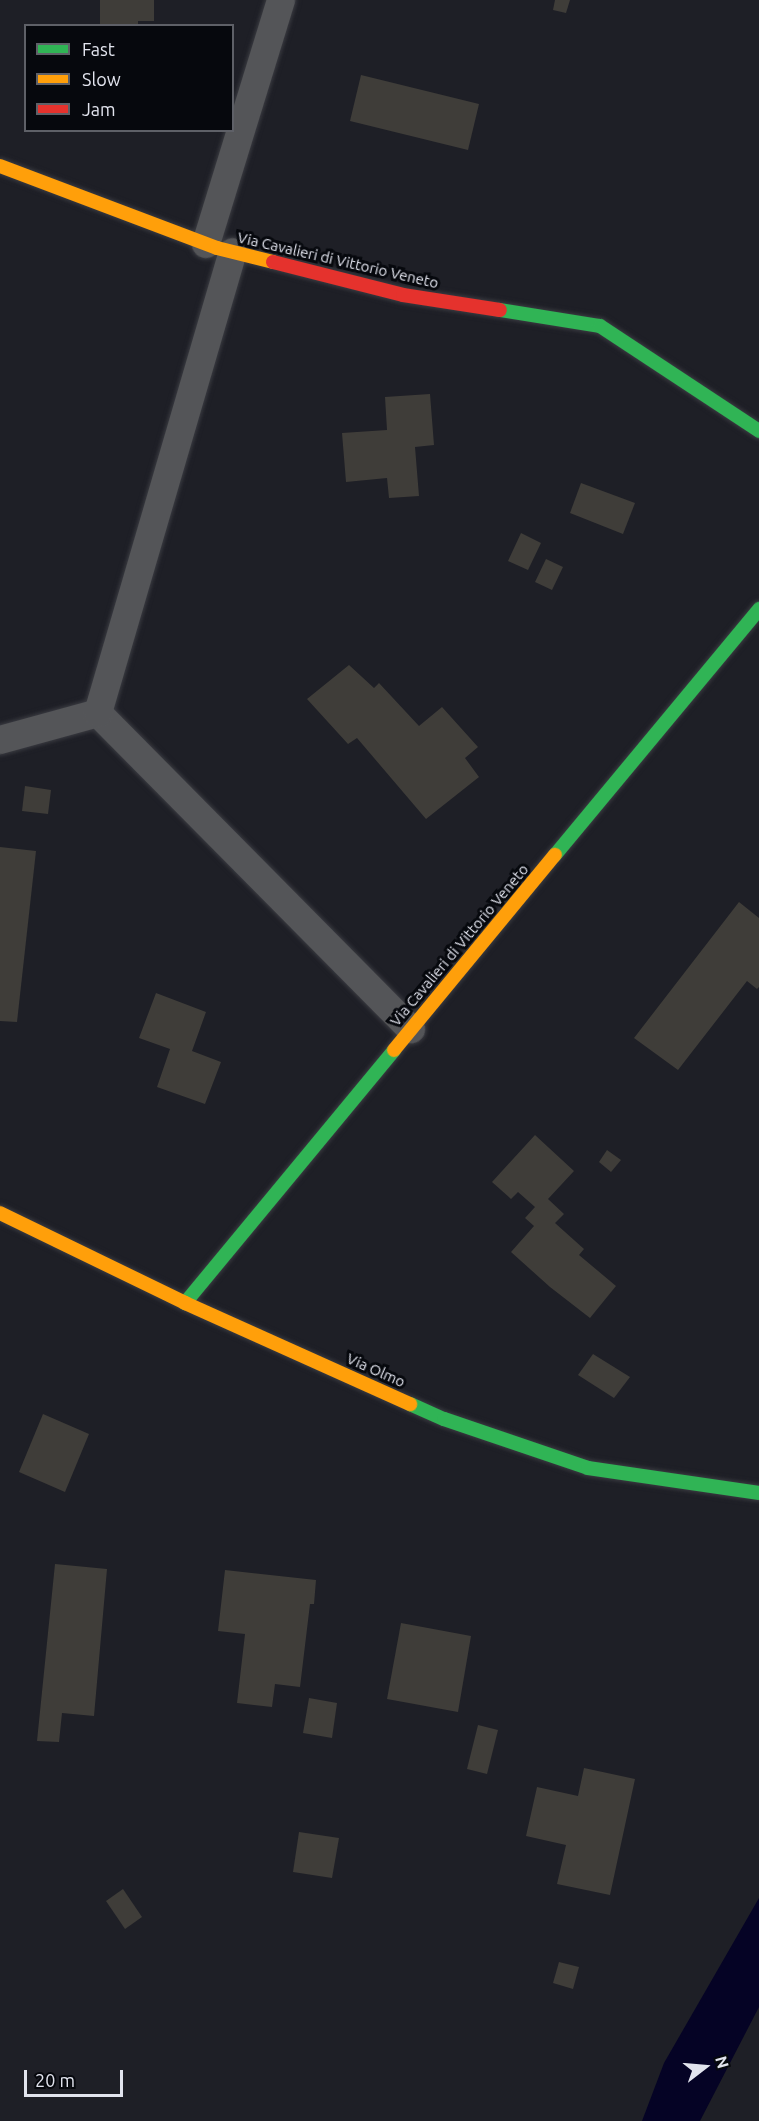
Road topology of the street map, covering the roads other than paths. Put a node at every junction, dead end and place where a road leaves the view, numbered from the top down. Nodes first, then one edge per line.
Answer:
1 (281, 0) edge
2 (0, 166) edge
3 (206, 244) junction
4 (233, 252) junction
5 (759, 431) edge
6 (759, 609) edge
7 (98, 713) junction
8 (0, 740) edge
9 (411, 1029) junction
10 (0, 1213) edge
11 (185, 1304) junction
12 (759, 1493) edge

1 - 3 street
2 - 3 street, Via Cavalieri di Vittorio Veneto
3 - 4 street, Via Cavalieri di Vittorio Veneto
4 - 5 street, Via Cavalieri di Vittorio Veneto
4 - 7 street
6 - 9 street, Via Cavalieri di Vittorio Veneto
7 - 8 street
7 - 9 street
9 - 11 street, Via Cavalieri di Vittorio Veneto
10 - 11 street, Via Olmo
11 - 12 street, Via Olmo

